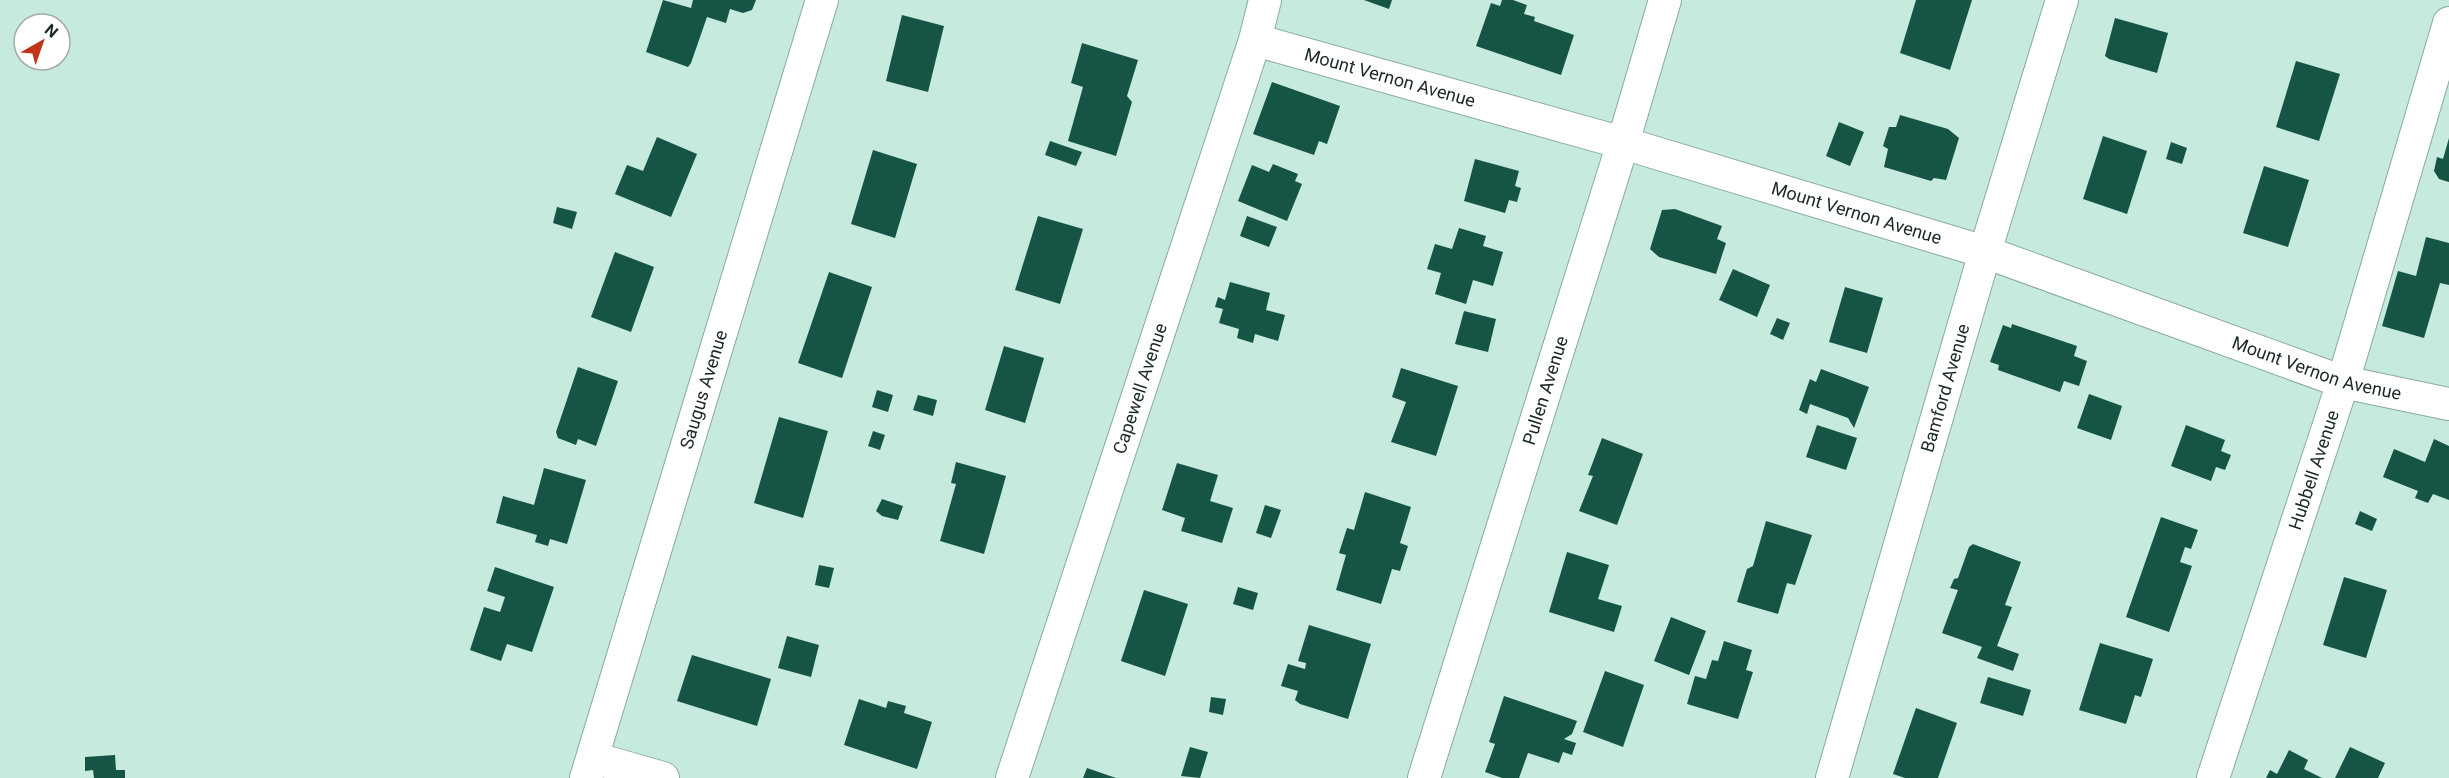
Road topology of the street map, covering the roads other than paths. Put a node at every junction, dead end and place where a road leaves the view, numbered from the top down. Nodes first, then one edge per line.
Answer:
1 (822, 0) edge
2 (1265, 0) edge
3 (1665, 0) edge
4 (2062, 0) edge
5 (2449, 22) edge
6 (1256, 40) junction
7 (1623, 143) junction
8 (1985, 252) junction
9 (2343, 382) junction
10 (2449, 404) edge
11 (589, 768) edge
12 (663, 778) edge
13 (1012, 778) edge
14 (1424, 778) edge
15 (1832, 778) edge
16 (2213, 778) edge

1 - 11 street, Saugus Avenue
2 - 6 street, Capewell Avenue
3 - 7 street, Pullen Avenue
4 - 8 street, Bamford Avenue
5 - 9 street, Hubbell Avenue
6 - 7 street, Mount Vernon Avenue
6 - 13 street, Capewell Avenue
7 - 8 street, Mount Vernon Avenue
7 - 14 street, Pullen Avenue
8 - 9 street, Mount Vernon Avenue
8 - 15 street, Bamford Avenue
9 - 10 street, Mount Vernon Avenue
9 - 16 street, Hubbell Avenue
11 - 12 street

